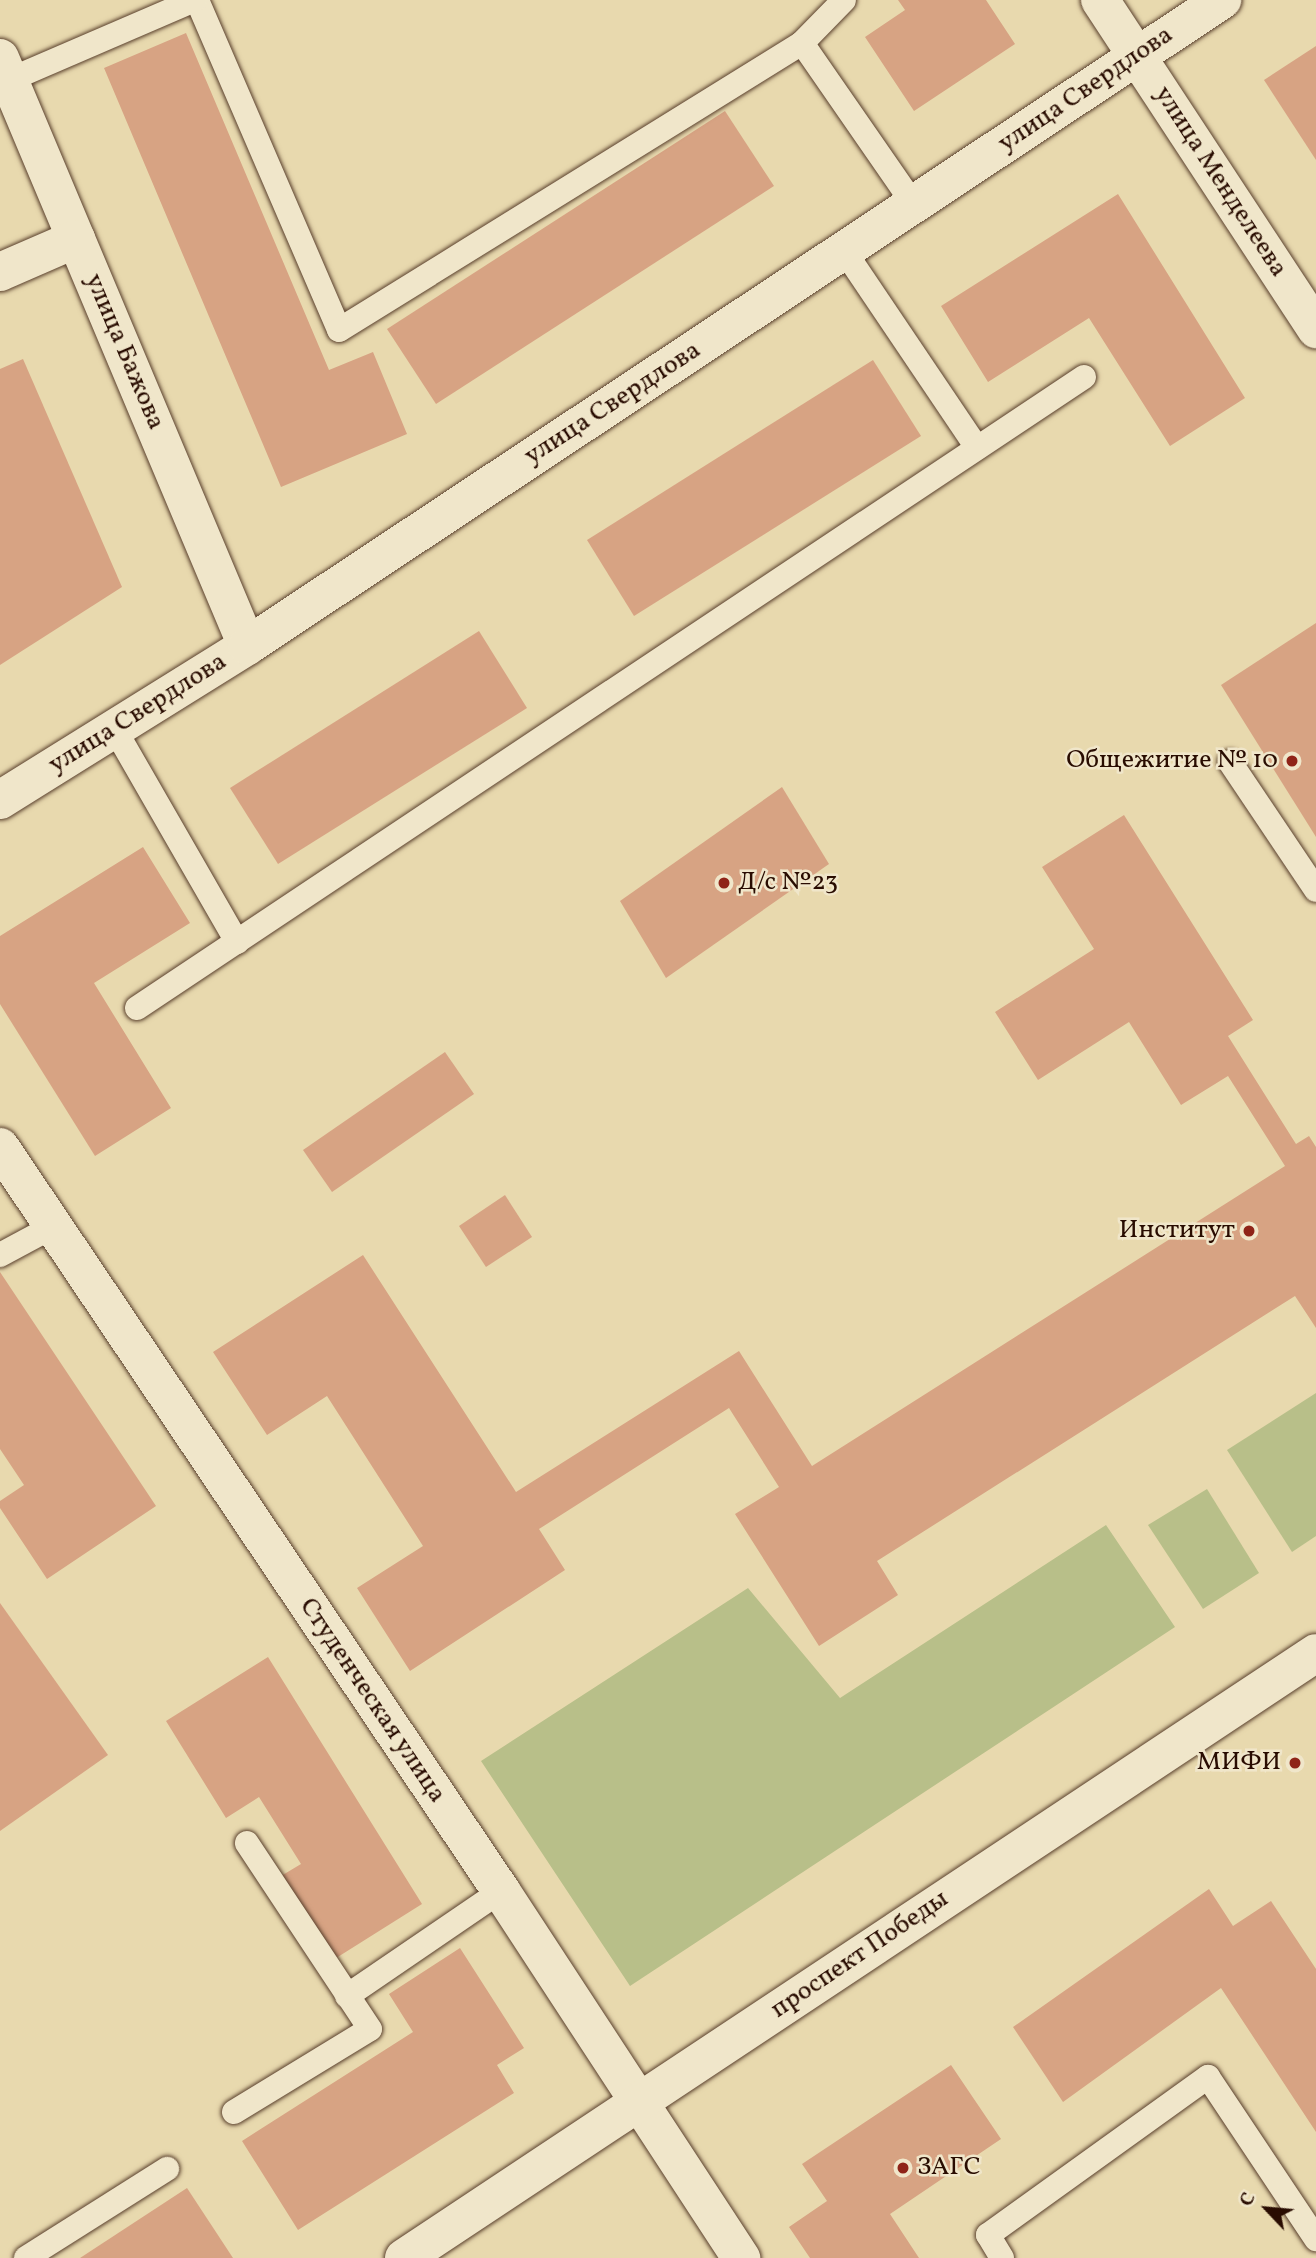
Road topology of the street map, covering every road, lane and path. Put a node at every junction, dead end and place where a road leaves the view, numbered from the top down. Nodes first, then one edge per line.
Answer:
1 (196, 0) edge
2 (844, 0) edge
3 (1100, 0) edge
4 (1222, 0) edge
5 (802, 43) junction
6 (1137, 56) junction
7 (5, 69) edge
8 (914, 205) junction
9 (76, 239) junction
10 (845, 252) junction
11 (0, 272) edge
12 (1316, 329) edge
13 (1084, 377) dead end
14 (977, 448) junction
15 (247, 646) junction
16 (114, 728) junction
17 (1230, 762) dead end
18 (0, 800) edge
19 (1316, 890) edge
20 (237, 942) junction
21 (137, 1008) dead end
22 (0, 1147) edge
23 (52, 1227) junction
24 (0, 1255) edge
25 (1316, 1653) edge
26 (247, 1843) dead end
27 (501, 1891) junction
28 (347, 1996) junction
29 (638, 2103) junction
30 (234, 2112) dead end
31 (167, 2169) dead end
32 (1316, 2239) edge
33 (26, 2258) edge
34 (404, 2258) edge
35 (741, 2258) edge
36 (1002, 2258) edge

1 - 5 lane
1 - 7 lane
2 - 5 lane
3 - 6 street, улица Менделеева
4 - 6 street, улица Свердлова
5 - 8 lane
6 - 8 street, улица Свердлова
6 - 12 street, улица Менделеева
7 - 9 street, улица Бажова
8 - 10 street, улица Свердлова
9 - 11 street
9 - 15 street, улица Бажова
10 - 14 lane
10 - 15 street, улица Свердлова
13 - 14 lane
14 - 20 lane
15 - 16 street, улица Свердлова
16 - 18 street, улица Свердлова
16 - 20 lane
17 - 19 lane
20 - 21 lane
22 - 23 street, Студенческая улица
23 - 24 lane
23 - 27 street, Студенческая улица
25 - 29 street, проспект Победы
26 - 28 lane
27 - 28 lane
27 - 29 street, Студенческая улица
28 - 30 lane
29 - 34 street, проспект Победы
29 - 35 street, Студенческая улица
31 - 33 lane
32 - 36 lane

